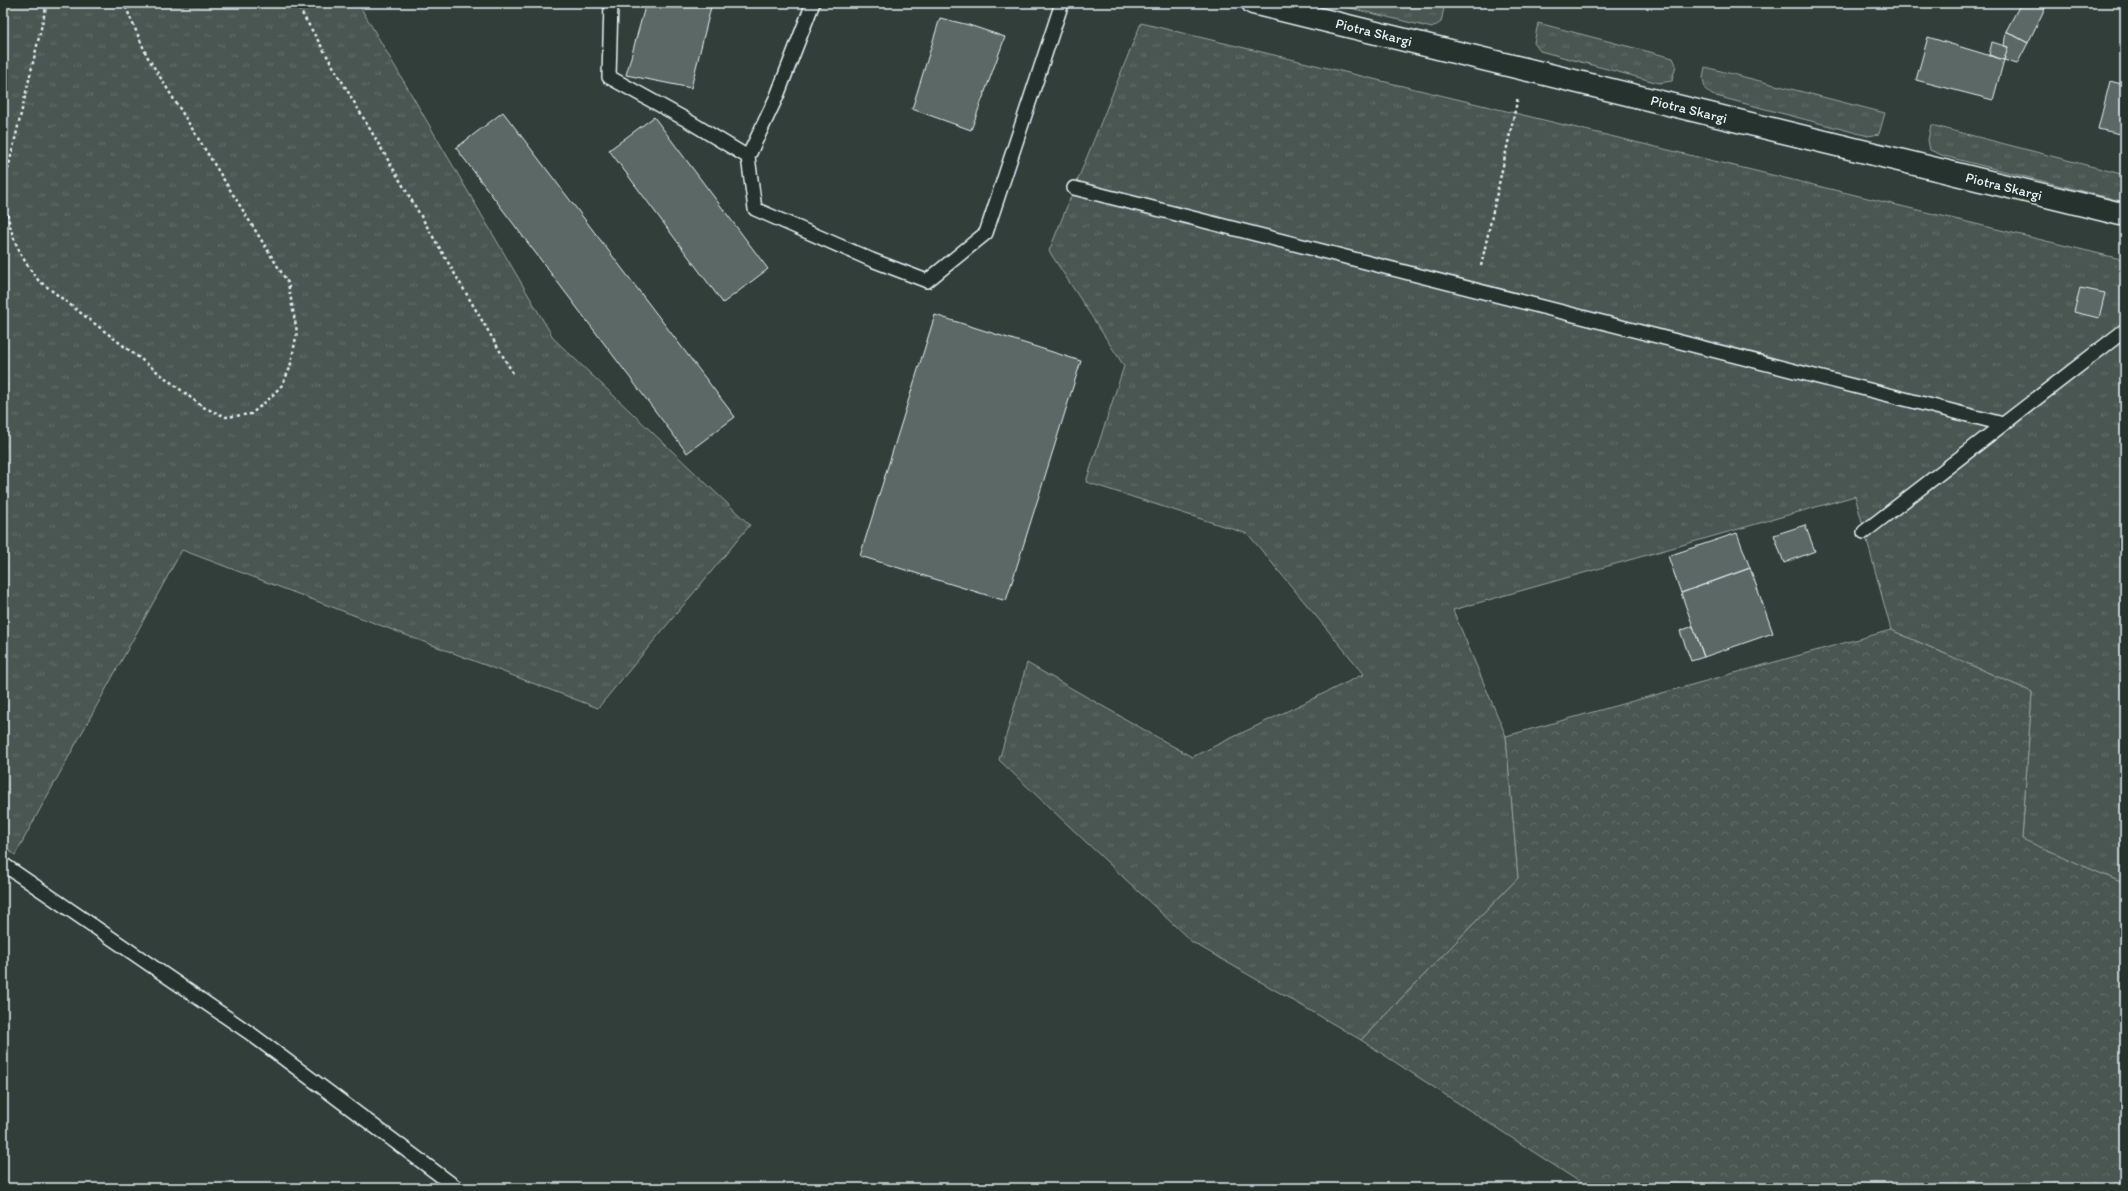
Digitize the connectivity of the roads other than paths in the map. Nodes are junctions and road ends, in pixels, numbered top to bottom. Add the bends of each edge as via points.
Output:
1 (611, 3) edge
2 (813, 3) edge
3 (1062, 3) edge
4 (1253, 3) edge
5 (748, 157) junction
6 (1074, 188) dead end
7 (2125, 215) edge
8 (2125, 330) edge
9 (2003, 424) junction
10 (1864, 532) dead end
11 (3, 864) edge
12 (457, 1188) edge

1 - 5 lane via 609,77 685,118
2 - 5 lane via 777,96
3 - 5 lane via 986,233 927,280 872,260 755,209
4 - 7 street, Piotra Skargi
6 - 9 lane
8 - 9 lane
9 - 10 lane
11 - 12 lane via 251,1034

